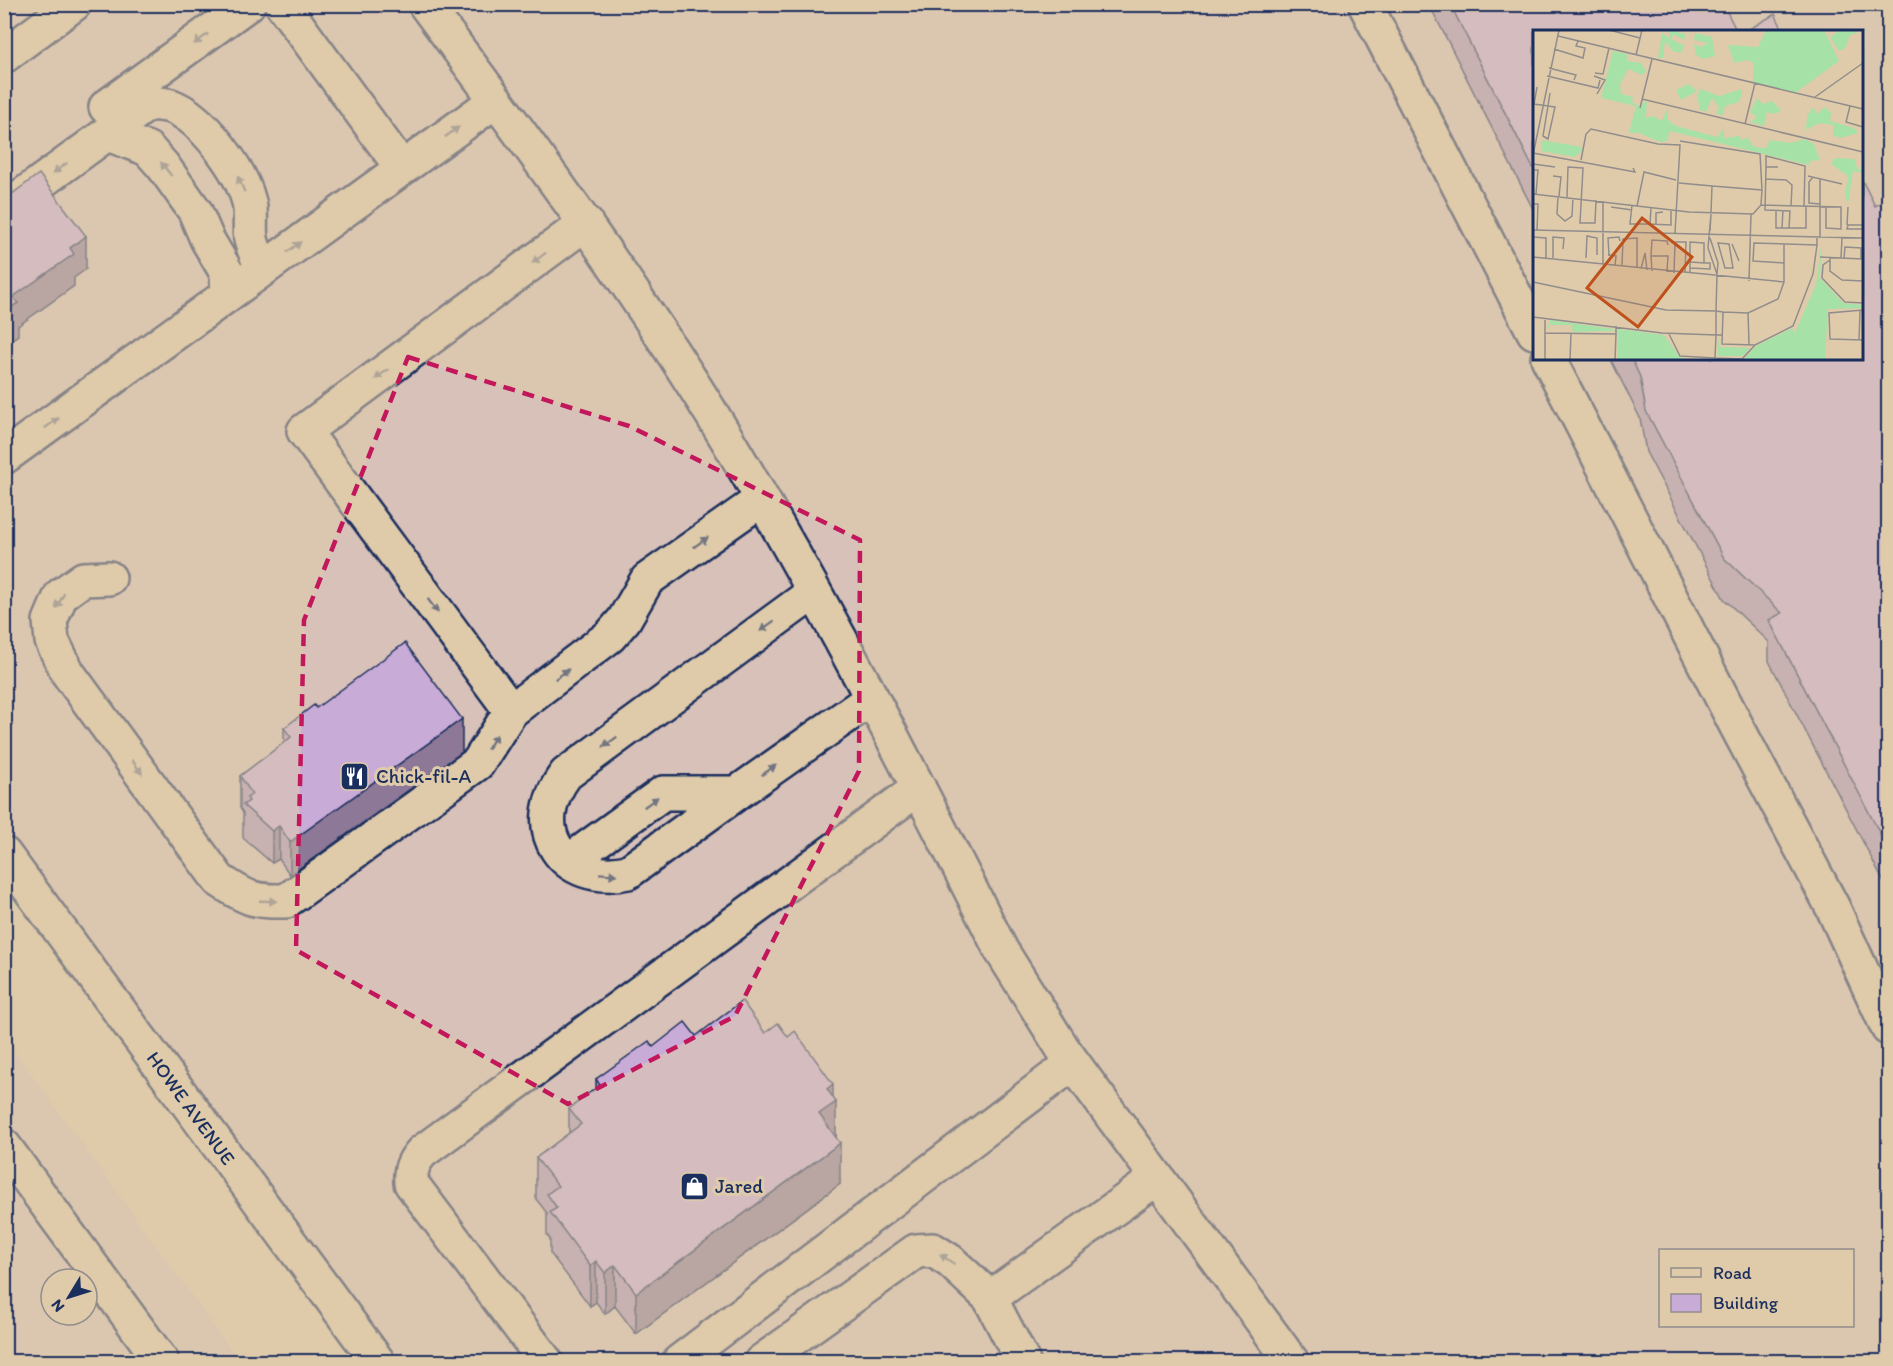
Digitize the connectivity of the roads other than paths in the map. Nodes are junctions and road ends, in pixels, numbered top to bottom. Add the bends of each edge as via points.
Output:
1 (74, 4) edge
2 (249, 4) edge
3 (282, 4) edge
4 (424, 4) edge
5 (1365, 4) edge
6 (4, 56) edge
7 (495, 101) junction
8 (108, 134) junction
9 (402, 168) junction
10 (4, 181) edge
11 (4, 209) edge
12 (586, 223) junction
13 (263, 269) junction
14 (228, 294) junction
15 (1533, 330) edge
16 (1549, 360) edge
17 (4, 457) edge
18 (762, 500) junction
19 (109, 578) dead end
20 (814, 592) junction
21 (872, 698) junction
22 (511, 711) junction
23 (919, 788) junction
24 (737, 793) junction
25 (4, 854) edge
26 (570, 861) junction
27 (1888, 1028) edge
28 (1073, 1063) junction
29 (4, 1146) edge
30 (1157, 1178) junction
31 (990, 1298) junction
32 (162, 1362) edge
33 (378, 1362) edge
34 (546, 1362) edge
35 (679, 1362) edge
36 (761, 1362) edge
37 (1023, 1362) edge
38 (1292, 1362) edge

1 - 6 street
2 -> 10 street
3 - 9 street
4 - 7 street
5 - 15 street
9 -> 7 street
7 - 12 street
8 -> 11 street
13 -> 8 street via 251,241 249,203 240,180 213,139 197,123 174,107 148,104
14 -> 8 street via 228,273 207,240 195,211 163,166 148,149
13 -> 9 street
12 - 18 street
12 -> 22 street via 304,431
13 - 14 street
17 -> 14 street
16 - 27 street via 1833,908
18 - 20 street
22 -> 18 street via 610,636 647,580
19 -> 22 street via 83,579 61,595 50,621 52,640 68,673 219,880 244,898 286,901 478,763
20 - 21 street
20 -> 26 street via 566,774 550,800 548,829 552,844
21 - 23 street
24 -> 21 street
23 - 28 street via 1001,950
23 - 34 street via 415,1160 411,1183
26 -> 24 street via 663,793
26 -> 24 street via 596,873 628,872
25 - 33 street, HOWE AVENUE
28 - 30 street
28 - 35 street
29 - 32 street
30 - 31 street
30 - 38 street
31 -> 36 street via 933,1250 916,1251
31 - 37 street

